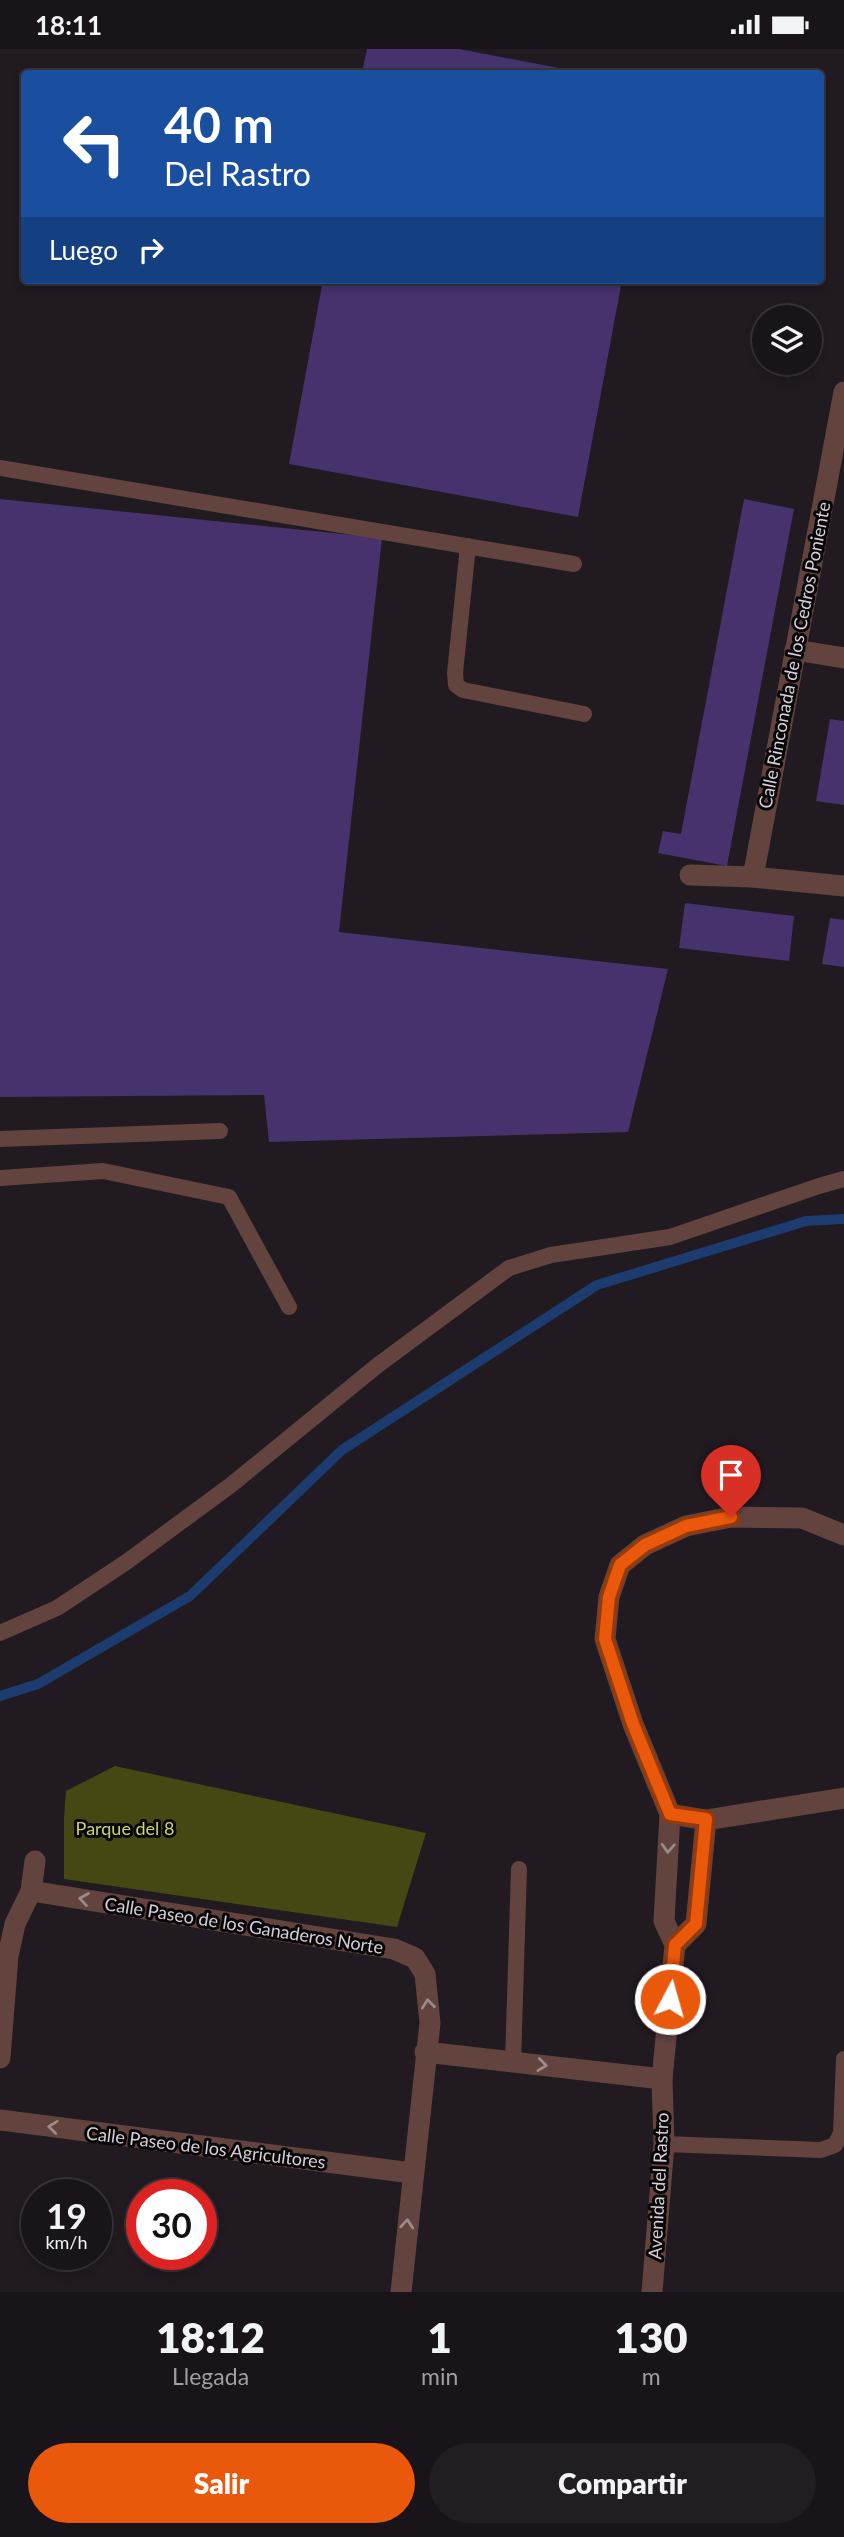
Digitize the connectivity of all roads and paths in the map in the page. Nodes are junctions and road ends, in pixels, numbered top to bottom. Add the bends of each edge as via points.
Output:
1 (844, 392) edge
2 (838, 452) edge
3 (0, 468) edge
4 (468, 546) junction
5 (575, 564) dead end
6 (795, 650) junction
7 (844, 659) edge
8 (584, 714) dead end
9 (690, 875) dead end
10 (752, 877) junction
11 (844, 886) edge
12 (220, 1131) dead end
13 (0, 1139) edge
14 (0, 1178) edge
15 (844, 1179) edge
16 (289, 1307) dead end
17 (844, 1535) edge
18 (0, 1633) edge
19 (844, 1798) edge
20 (670, 1814) junction
21 (699, 1819) junction
22 (35, 1861) dead end
23 (519, 1869) dead end
24 (32, 1891) junction
25 (675, 1945) junction
26 (425, 2052) junction
27 (0, 2058) edge
28 (844, 2059) edge
29 (513, 2062) junction
30 (662, 2079) junction
31 (0, 2120) edge
32 (664, 2144) junction
33 (412, 2173) junction
34 (401, 2292) edge
35 (652, 2292) edge

1 - 2 street, Calle Rinconada de los Cedros Poniente
2 - 6 street, Calle Rinconada de los Cedros Poniente
3 - 4 lane
4 - 5 lane
4 - 8 lane via 456,685
6 - 7 street
6 - 10 street, Calle Rinconada de los Cedros Poniente
9 - 10 street
10 - 11 street
12 - 13 lane
14 - 16 lane via 103,1171 229,1196
15 - 18 lane via 670,1237 551,1255 509,1268 125,1563 57,1608
17 - 20 street via 803,1518 731,1517 686,1526 645,1545 620,1565 609,1597 605,1639
19 - 21 street
20 - 21 street
20 -> 25 street via 664,1921
21 - 25 street via 696,1924
22 - 24 street
23 - 29 lane
26 -> 24 street, Calle Paseo de los Ganaderos Norte via 430,2023 425,1974 415,1958 394,1949
24 - 27 street via 15,1923 8,1956
25 - 30 street, Avenida del Rastro
26 - 29 street
26 - 33 street, Calle Paseo de los Ganaderos Norte
28 - 32 lane via 841,2133 835,2145 821,2150
29 -> 30 street
30 - 32 street, Avenida del Rastro
33 -> 31 street, Calle Paseo de los Agricultores
32 - 35 street, Avenida del Rastro
34 -> 33 street, Calle Paseo de los Ganaderos Norte

